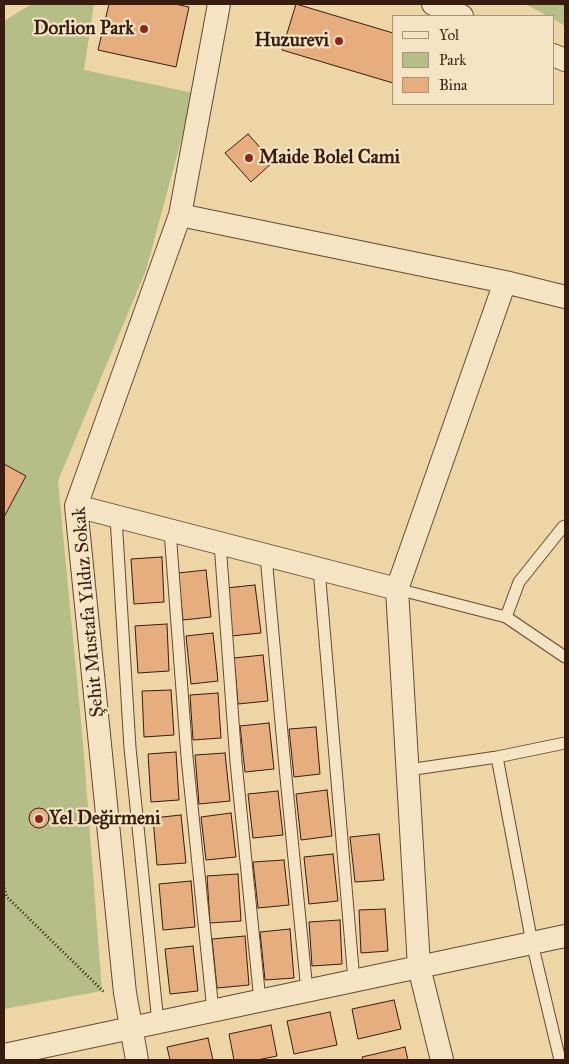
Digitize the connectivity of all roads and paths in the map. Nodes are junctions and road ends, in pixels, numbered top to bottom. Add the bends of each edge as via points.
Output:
1 (219, 4) edge
2 (433, 4) edge
3 (460, 15) edge
4 (180, 216) junction
5 (505, 282) junction
6 (565, 297) edge
7 (76, 506) junction
8 (116, 517) junction
9 (565, 526) edge
10 (170, 531) junction
11 (220, 543) junction
12 (266, 556) junction
13 (319, 569) junction
14 (397, 589) junction
15 (506, 617) junction
16 (565, 657) edge
17 (565, 743) edge
18 (497, 757) junction
19 (408, 770) junction
20 (4, 888) edge
21 (565, 936) edge
22 (532, 943) junction
23 (419, 967) junction
24 (354, 981) junction
25 (307, 991) junction
26 (125, 993) junction
27 (260, 1001) junction
28 (213, 1012) junction
29 (158, 1024) junction
30 (130, 1030) junction
31 (4, 1055) edge
32 (137, 1060) edge
33 (442, 1060) edge
34 (560, 1060) edge

1 - 4 street, Şehit Mustafa Yıldız Sokak
2 - 3 street
4 - 5 street
4 - 7 street, Şehit Mustafa Yıldız Sokak
5 - 6 street
5 - 14 street
7 - 8 street
7 - 26 street, Şehit Mustafa Yıldız Sokak
8 - 10 street
8 - 29 lane via 130,748
9 - 15 lane via 519,582
10 - 11 street
10 - 28 lane via 187,757
11 - 12 street
11 - 27 lane via 236,762
12 - 13 street
12 - 25 lane
13 - 14 street
13 - 24 lane
14 - 15 lane
14 - 19 street
15 - 16 lane
17 - 18 lane
18 - 19 lane
18 - 22 lane
19 - 23 street
20 - 26 path via 7,897 105,994
21 - 22 street
22 - 23 street
22 - 34 lane
23 - 24 street
23 - 33 street
24 - 25 street
25 - 27 street
26 - 30 street, Şehit Mustafa Yıldız Sokak
27 - 28 street
28 - 29 street
29 - 30 street
30 - 31 street
30 - 32 street, Şehit Mustafa Yıldız Sokak

